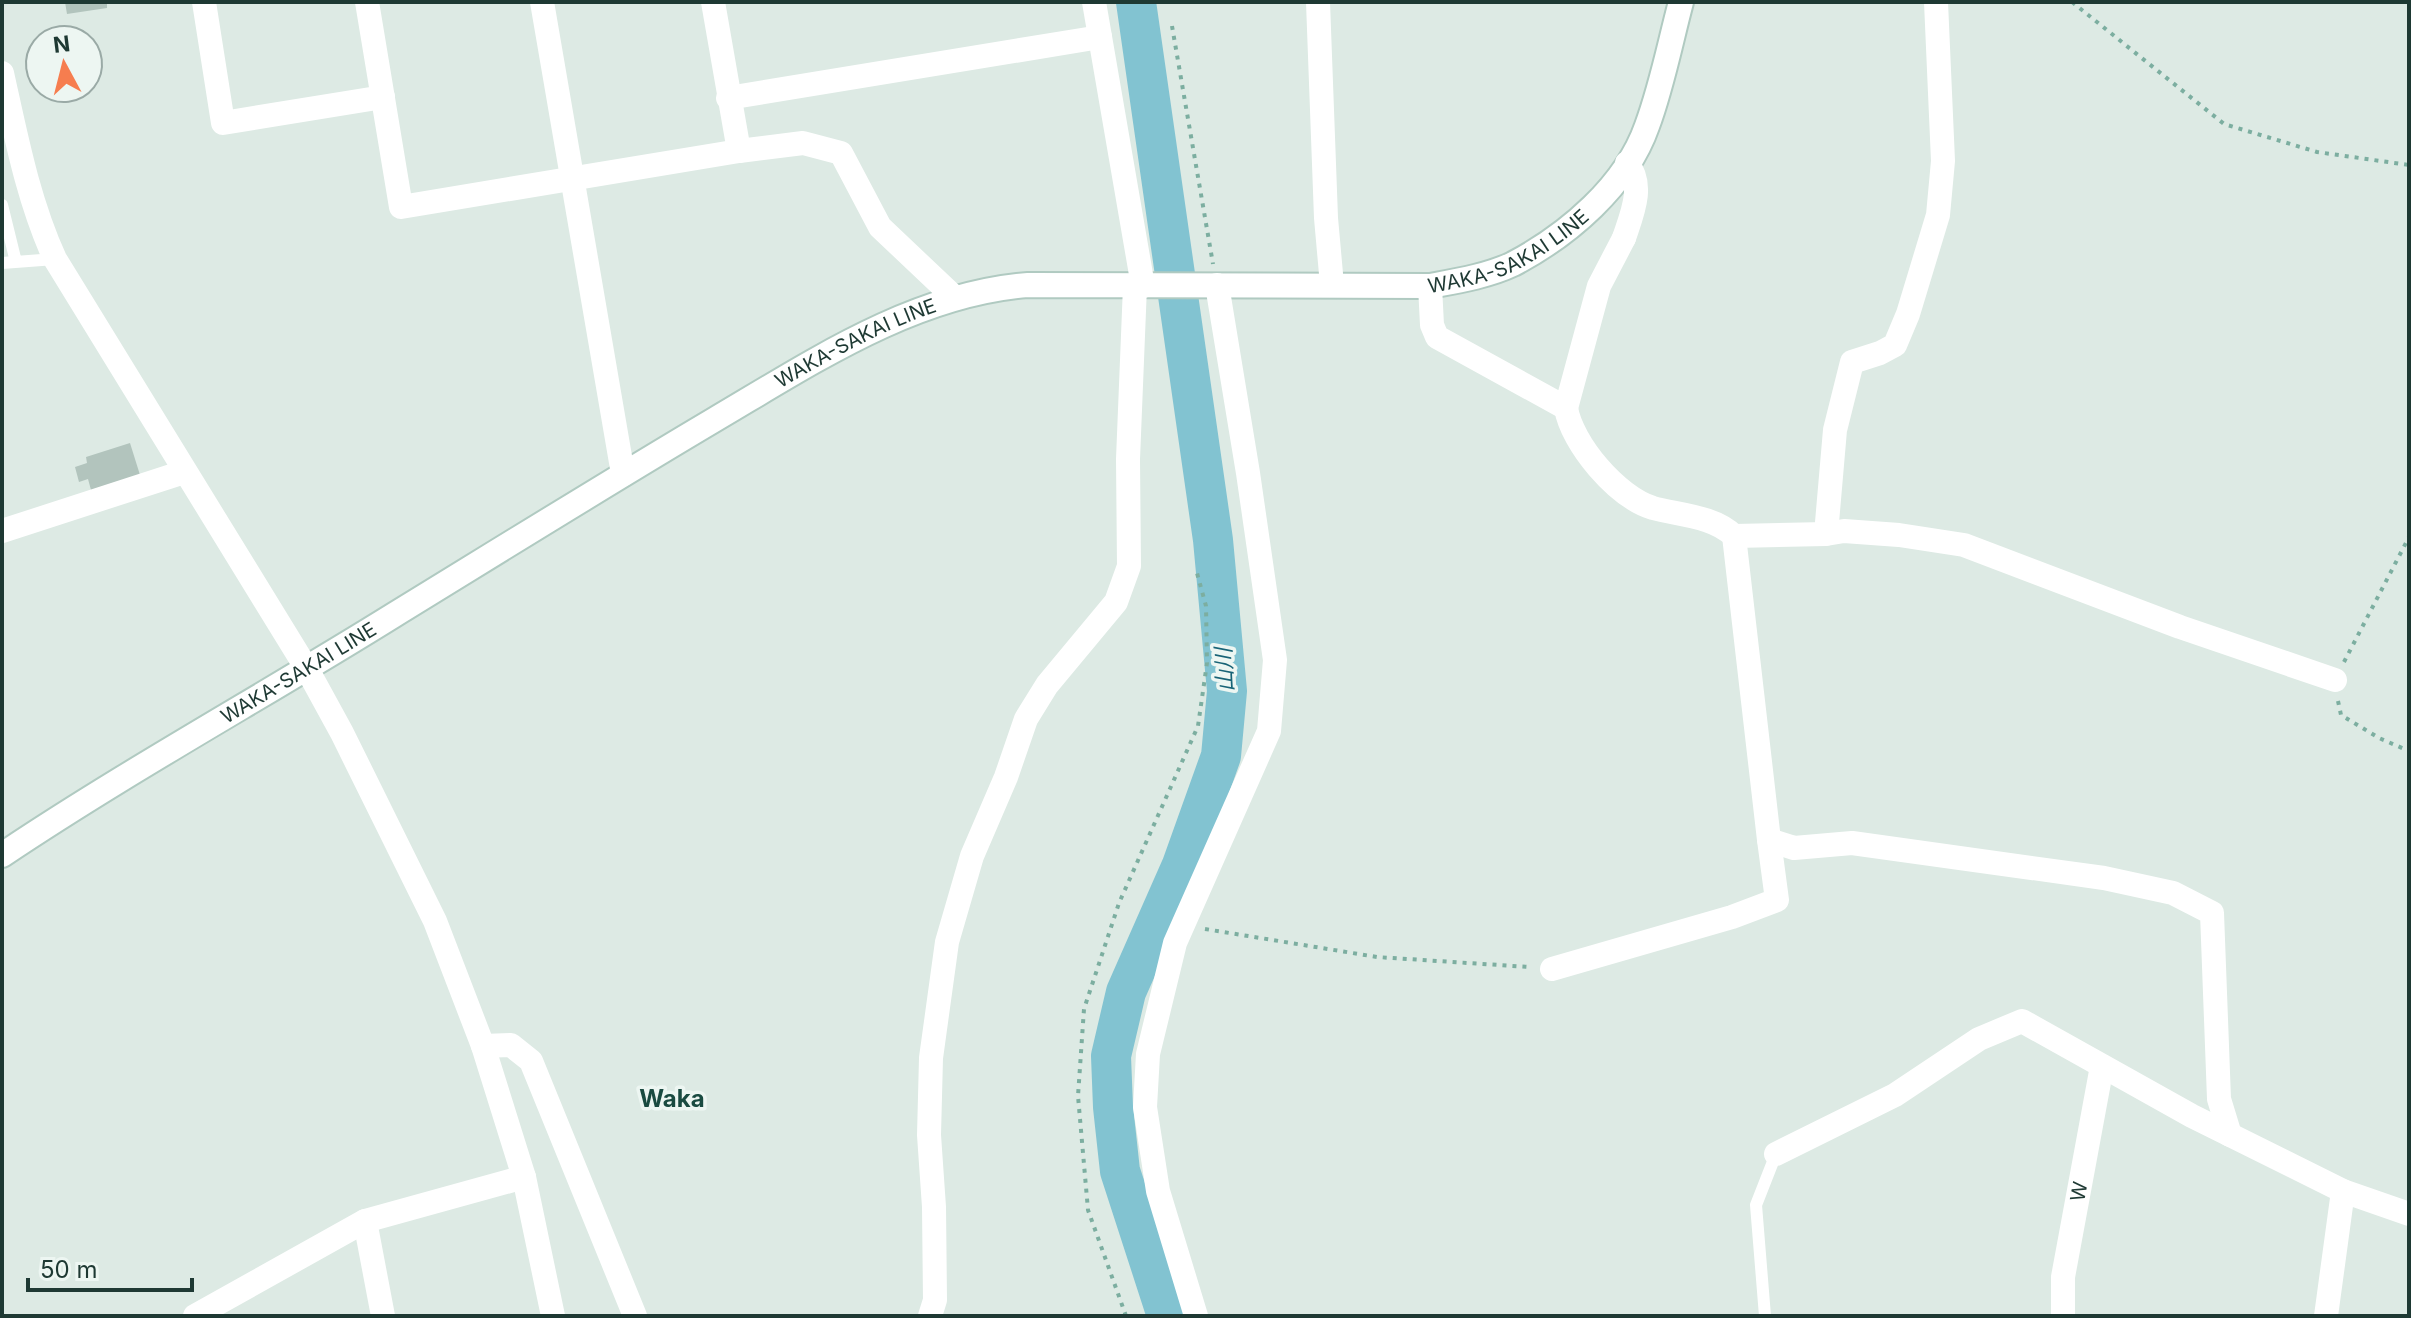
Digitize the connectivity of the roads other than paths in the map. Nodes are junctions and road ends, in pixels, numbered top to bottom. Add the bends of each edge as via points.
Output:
1 (204, 2) edge
2 (367, 2) edge
3 (542, 2) edge
4 (713, 2) edge
5 (1094, 2) edge
6 (1318, 2) edge
7 (1681, 2) edge
8 (1936, 2) edge
9 (1100, 37) junction
10 (2, 73) edge
11 (383, 97) junction
12 (728, 98) junction
13 (9, 138) edge
14 (739, 151) junction
15 (1627, 163) junction
16 (572, 179) junction
17 (2, 205) edge
18 (55, 259) junction
19 (16, 262) junction
20 (2, 263) edge
21 (1332, 285) junction
22 (1146, 286) junction
23 (1210, 286) junction
24 (1430, 286) junction
25 (955, 298) junction
26 (1566, 408) junction
27 (184, 472) junction
28 (623, 474) junction
29 (2, 531) edge
30 (1826, 534) junction
31 (1734, 536) junction
32 (307, 669) junction
33 (2335, 680) road end
34 (1769, 840) junction
35 (2, 855) edge
36 (1552, 969) road end
37 (483, 1046) junction
38 (2102, 1066) junction
39 (2230, 1135) junction
40 (1776, 1154) joint
41 (524, 1177) junction
42 (2343, 1191) junction
43 (2409, 1214) edge
44 (365, 1221) junction
45 (202, 1314) edge
46 (383, 1316) edge
47 (553, 1316) edge
48 (635, 1316) edge
49 (930, 1316) edge
50 (1196, 1316) edge
51 (1765, 1316) edge
52 (2063, 1316) edge
53 (2326, 1316) edge

1 - 11 street via 223,123
2 - 11 street
3 - 16 street
4 - 12 street
5 - 9 street
6 - 21 street
7 - 15 street, WAKA-SAKAI LINE via 1646,129
8 - 30 street via 1943,161 1938,215 1895,345 1852,362 1835,430
9 - 12 street
9 - 22 street
10 - 13 street
11 - 16 street via 401,207
12 - 14 street
13 - 18 street
14 - 16 street
14 - 25 street via 803,143 841,153 880,227
15 - 24 street, WAKA-SAKAI LINE via 1585,214 1529,254 1511,265
15 - 26 street via 1637,186 1632,213 1599,286
16 - 28 street
17 - 19 lane
18 - 19 lane
18 - 27 street
19 - 20 lane
21 - 23 street, WAKA-SAKAI LINE
21 - 24 street, WAKA-SAKAI LINE
22 - 23 street, WAKA-SAKAI LINE
22 - 25 street, WAKA-SAKAI LINE via 1028,285
22 - 49 street via 1128,459 1129,566 1116,602 1047,685 1026,719 972,856 947,942 931,1058 935,1300
23 - 50 street via 1275,660 1269,731 1175,943 1148,1054 1145,1107 1158,1191
24 - 26 street via 1437,337
25 - 28 street, WAKA-SAKAI LINE via 834,350
26 - 31 street via 1580,443 1625,495 1649,507 1709,521
27 - 29 street
27 - 32 street
28 - 32 street, WAKA-SAKAI LINE
30 - 31 street
30 - 33 street via 1899,535 1964,545
31 - 34 street
32 - 35 street, WAKA-SAKAI LINE
32 - 37 street via 435,921
34 - 36 street via 1777,900
34 - 39 street via 1794,848 1852,843 2104,878 2173,893 2212,913 2219,1099
37 - 41 street
37 - 48 street via 511,1045 531,1061
38 - 39 street
38 - 40 street via 2022,1021 1979,1039 1895,1095
38 - 52 street, W via 2063,1277
39 - 42 street
40 - 51 lane via 1756,1205
41 - 44 street
41 - 47 street
42 - 43 street
42 - 53 street
44 - 45 street
44 - 46 street

